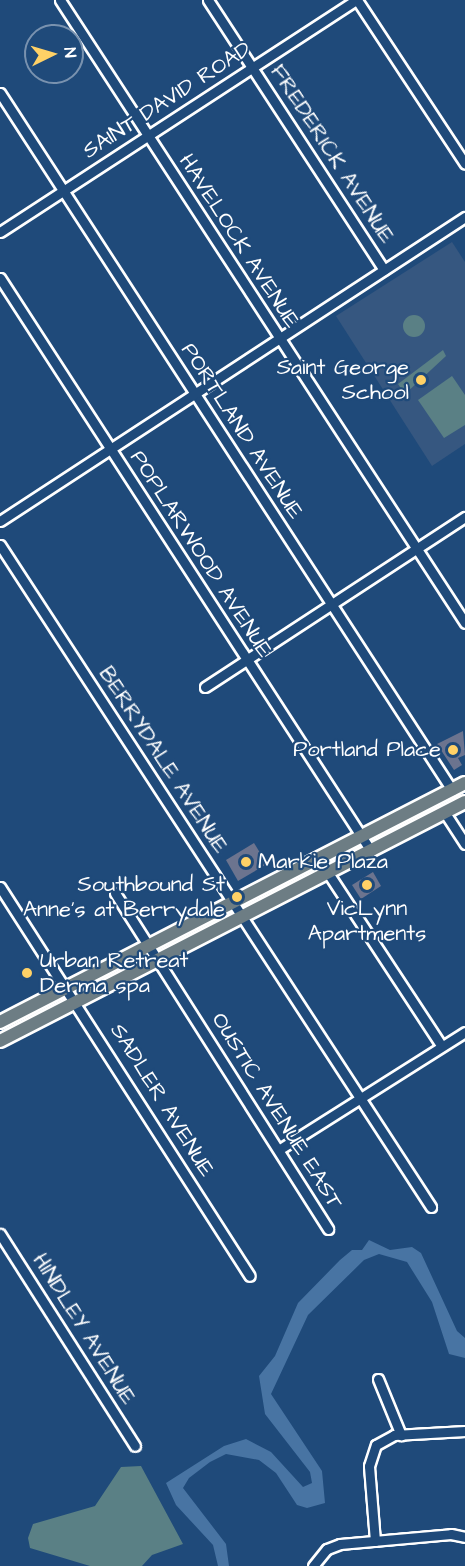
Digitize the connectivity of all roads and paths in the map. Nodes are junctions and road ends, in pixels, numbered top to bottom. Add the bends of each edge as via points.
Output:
1 (60, 0) edge
2 (208, 0) edge
3 (356, 0) edge
4 (252, 68) junction
5 (0, 93) edge
6 (148, 136) junction
7 (465, 164) edge
8 (63, 191) junction
9 (465, 217) edge
10 (0, 232) edge
11 (384, 270) junction
12 (0, 279) edge
13 (279, 338) junction
14 (195, 394) junction
15 (110, 449) junction
16 (465, 517) edge
17 (0, 521) edge
18 (0, 545) edge
19 (416, 548) junction
20 (332, 603) junction
21 (465, 623) edge
22 (246, 660) junction
23 (205, 687) dead end
24 (465, 783) edge
25 (452, 790) junction
26 (465, 802) edge
27 (445, 813) junction
28 (363, 837) junction
29 (465, 844) edge
30 (371, 851) junction
31 (328, 873) junction
32 (0, 887) edge
33 (115, 893) dead end
34 (232, 903) junction
35 (243, 917) junction
36 (150, 945) junction
37 (160, 959) junction
38 (66, 988) junction
39 (77, 1002) junction
40 (0, 1022) edge
41 (465, 1032) edge
42 (0, 1041) edge
43 (441, 1045) junction
44 (362, 1098) junction
45 (279, 1149) junction
46 (431, 1207) dead end
47 (328, 1229) dead end
48 (0, 1234) edge
49 (250, 1275) dead end
50 (378, 1379) dead end
51 (465, 1431) edge
52 (401, 1435) junction
53 (135, 1446) dead end
54 (465, 1537) edge
55 (375, 1541) junction
56 (313, 1566) edge

1 - 6 street, HAVELOCK AVENUE
2 - 4 street, FREDERICK AVENUE
3 - 4 street, SAINT DAVID ROAD
3 - 7 street
4 - 6 street, SAINT DAVID ROAD
4 - 11 street, FREDERICK AVENUE
5 - 8 street, PORTLAND AVENUE
6 - 8 street, SAINT DAVID ROAD
6 - 13 street, HAVELOCK AVENUE
8 - 10 street, SAINT DAVID ROAD
8 - 14 street, PORTLAND AVENUE
9 - 11 street
11 - 13 street
12 - 15 street, POPLARWOOD AVENUE
13 - 14 street
13 - 19 street, HAVELOCK AVENUE
14 - 15 street
14 - 20 street, PORTLAND AVENUE
15 - 17 street
15 - 22 street, POPLARWOOD AVENUE
16 - 19 street
18 - 34 street, BERRYDALE AVENUE
19 - 20 street
19 - 21 street, HAVELOCK AVENUE
20 - 22 street
20 - 25 street, PORTLAND AVENUE
22 - 23 street
22 - 28 street, POPLARWOOD AVENUE
24 - 25 main road
25 - 28 main road
26 - 27 main road
27 - 29 street
27 - 30 main road
28 - 30 street, POPLARWOOD AVENUE
28 - 34 main road
30 - 31 main road
31 - 35 main road
31 - 43 street
32 - 38 street, SADLER AVENUE
33 - 36 street, OUSTIC AVENUE EAST
34 - 35 street, BERRYDALE AVENUE
34 - 36 main road
35 - 37 main road
35 - 44 street, BERRYDALE AVENUE
36 - 37 street, OUSTIC AVENUE EAST
36 - 38 main road
37 - 39 main road
37 - 45 street, OUSTIC AVENUE EAST
38 - 39 street, SADLER AVENUE
38 - 40 main road
39 - 42 main road
39 - 49 street, SADLER AVENUE
41 - 43 street
43 - 44 street
44 - 45 street
44 - 46 street, BERRYDALE AVENUE
45 - 47 street, OUSTIC AVENUE EAST
48 - 53 street, HINDLEY AVENUE
50 - 52 street
51 - 52 street
52 - 55 street via 383,1440 370,1455
54 - 55 street via 451,1534
55 - 56 street via 327,1549

